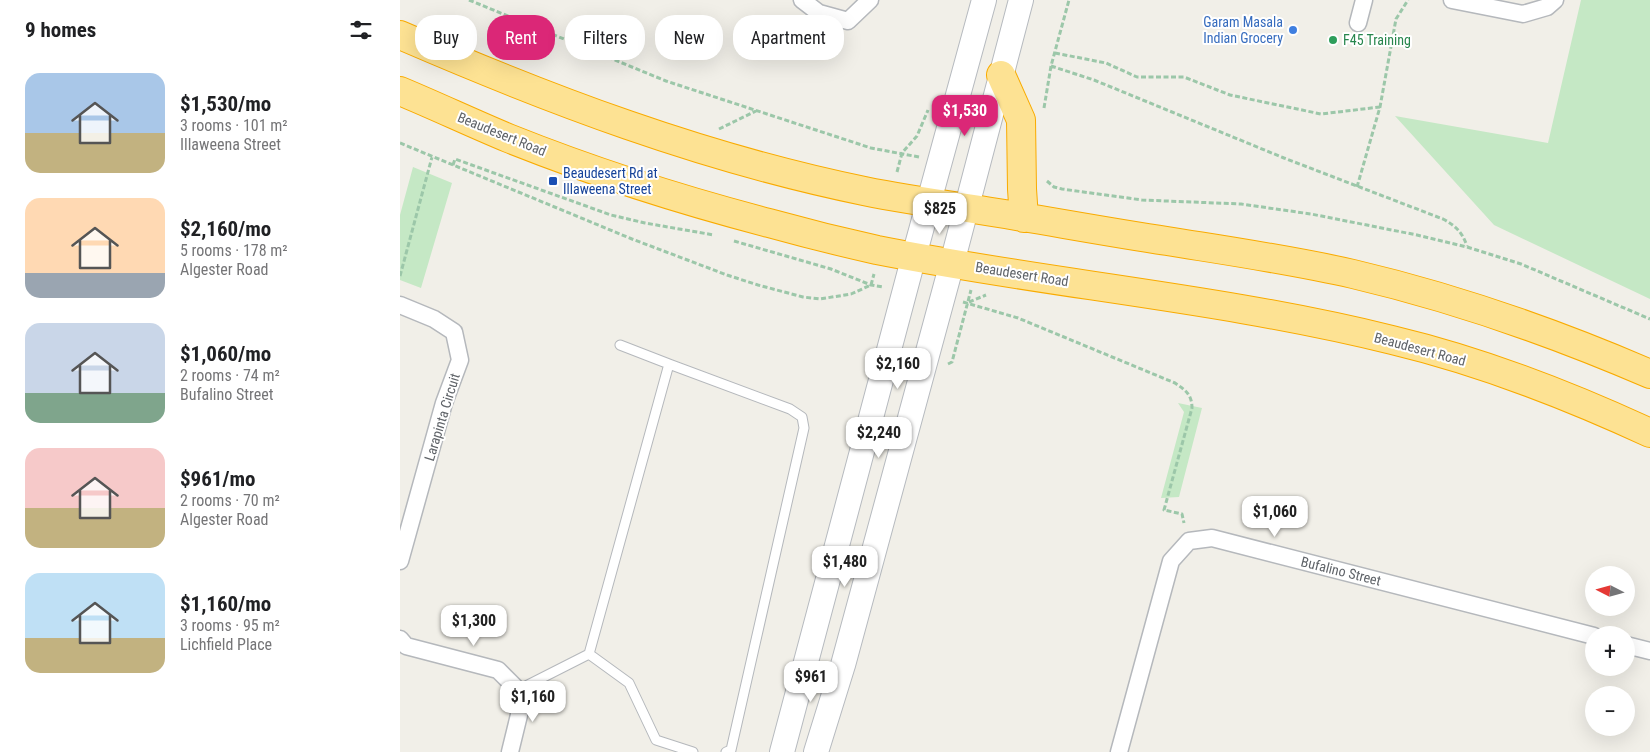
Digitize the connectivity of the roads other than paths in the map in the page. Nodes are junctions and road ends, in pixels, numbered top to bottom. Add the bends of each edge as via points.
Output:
1 (802, 0) edge
2 (870, 0) edge
3 (984, 0) edge
4 (1021, 0) edge
5 (1364, 0) edge
6 (1452, 0) edge
7 (1556, 0) edge
8 (1358, 23) dead end
9 (400, 35) edge
10 (1001, 75) junction
11 (400, 91) edge
12 (929, 203) junction
13 (966, 208) junction
14 (1024, 218) junction
15 (914, 256) junction
16 (952, 263) junction
17 (400, 305) edge
18 (620, 345) dead end
19 (669, 364) junction
20 (1650, 374) edge
21 (1650, 433) edge
22 (400, 561) edge
23 (1585, 634) edge
24 (400, 639) edge
25 (1635, 647) edge
26 (1650, 651) edge
27 (589, 654) junction
28 (518, 690) junction
29 (510, 752) edge
30 (693, 752) edge
31 (726, 752) edge
32 (782, 752) edge
33 (816, 752) edge
34 (1119, 752) edge

1 - 2 street via 819,13 848,21
3 - 12 main road
4 - 10 main road
5 - 8 street
6 - 7 street via 1523,14 1547,7
9 - 12 highway via 609,119 694,147 826,182
10 - 13 main road
10 - 14 highway via 1021,120
11 - 15 highway, Beaudesert Road via 508,138 655,190 804,233
12 - 13 highway
12 - 15 main road
13 - 14 highway
13 - 16 main road
14 - 20 highway via 1274,258 1353,274 1547,333
15 - 16 highway, Beaudesert Road
15 - 32 main road
16 - 21 highway, Beaudesert Road via 1304,320 1394,340 1494,370
16 - 33 main road via 843,665
17 - 22 street, Larapinta Circuit via 434,319 454,332 460,360 444,403
18 - 19 lane
19 - 27 lane
19 - 31 lane via 790,409 802,417 804,428 731,750
23 - 34 street, Bufalino Street via 1212,538 1188,541 1171,561
24 - 28 street via 406,646 498,670
25 - 26 street
27 - 28 lane
27 - 30 lane via 629,683 656,740
28 - 29 street via 519,715

